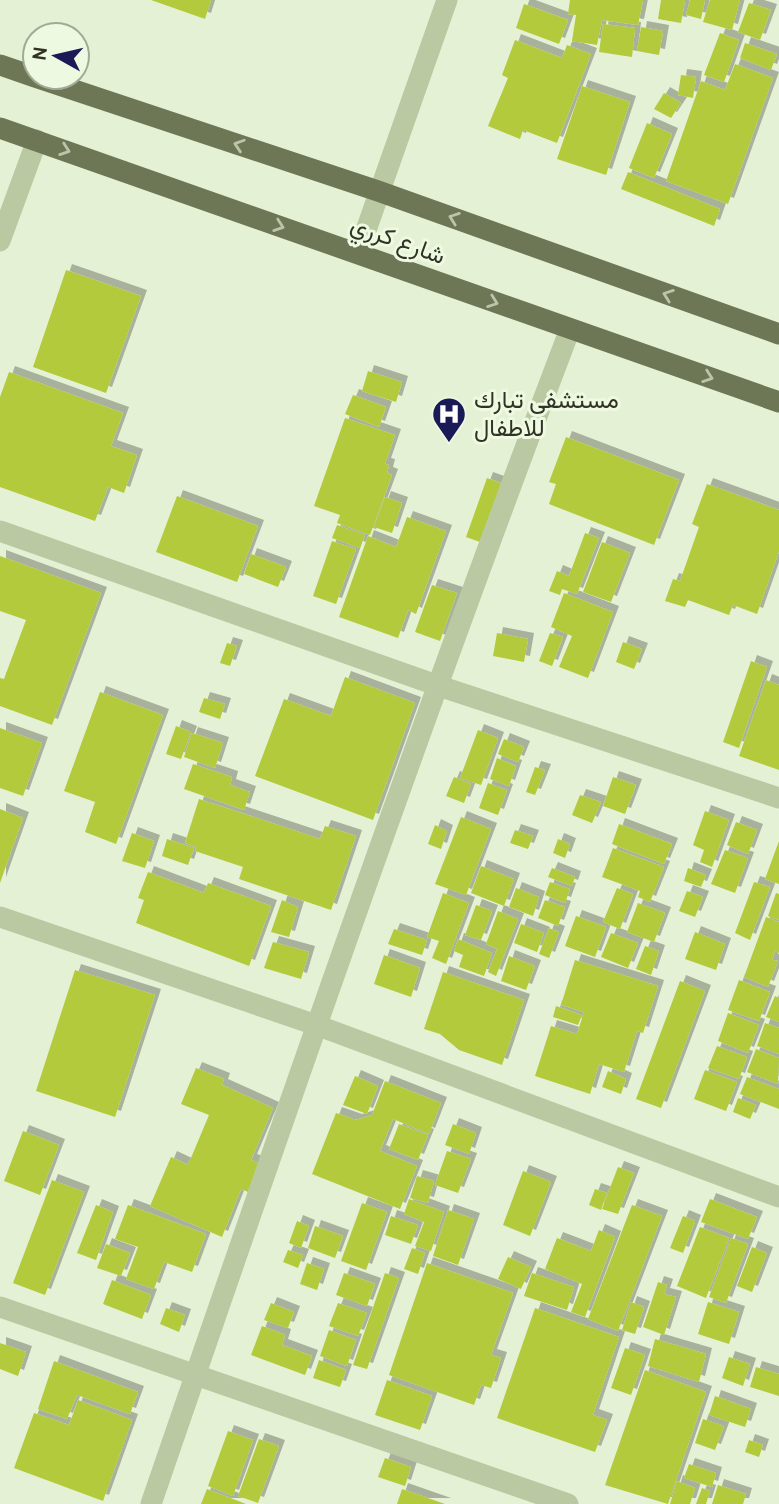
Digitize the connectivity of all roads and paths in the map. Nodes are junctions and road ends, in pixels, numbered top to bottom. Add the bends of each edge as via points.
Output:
1 (447, 0) edge
2 (0, 65) edge
3 (21, 72) edge
4 (77, 91) edge
5 (0, 128) edge
6 (37, 140) junction
7 (378, 191) junction
8 (0, 241) edge
9 (358, 253) junction
10 (570, 329) junction
11 (779, 334) edge
12 (779, 402) edge
13 (0, 531) edge
14 (439, 686) junction
15 (779, 798) edge
16 (0, 917) edge
17 (316, 1025) junction
18 (779, 1196) edge
19 (0, 1307) edge
20 (196, 1373) junction
21 (151, 1504) edge
22 (568, 1504) edge

1 - 7 street
2 - 3 main road, شارع كرري
7 -> 4 main road, شارع كرري
5 - 6 main road, شارع كرري
6 - 8 street
6 -> 9 main road, شارع كرري
7 - 9 street
11 -> 7 main road, شارع كرري
9 -> 10 main road, شارع كرري
10 -> 12 main road, شارع كرري
10 - 14 street
13 - 14 street
14 - 15 street
14 - 17 street
16 - 17 street
17 - 18 street
17 - 20 street
19 - 20 street
20 - 21 street
20 - 22 street

